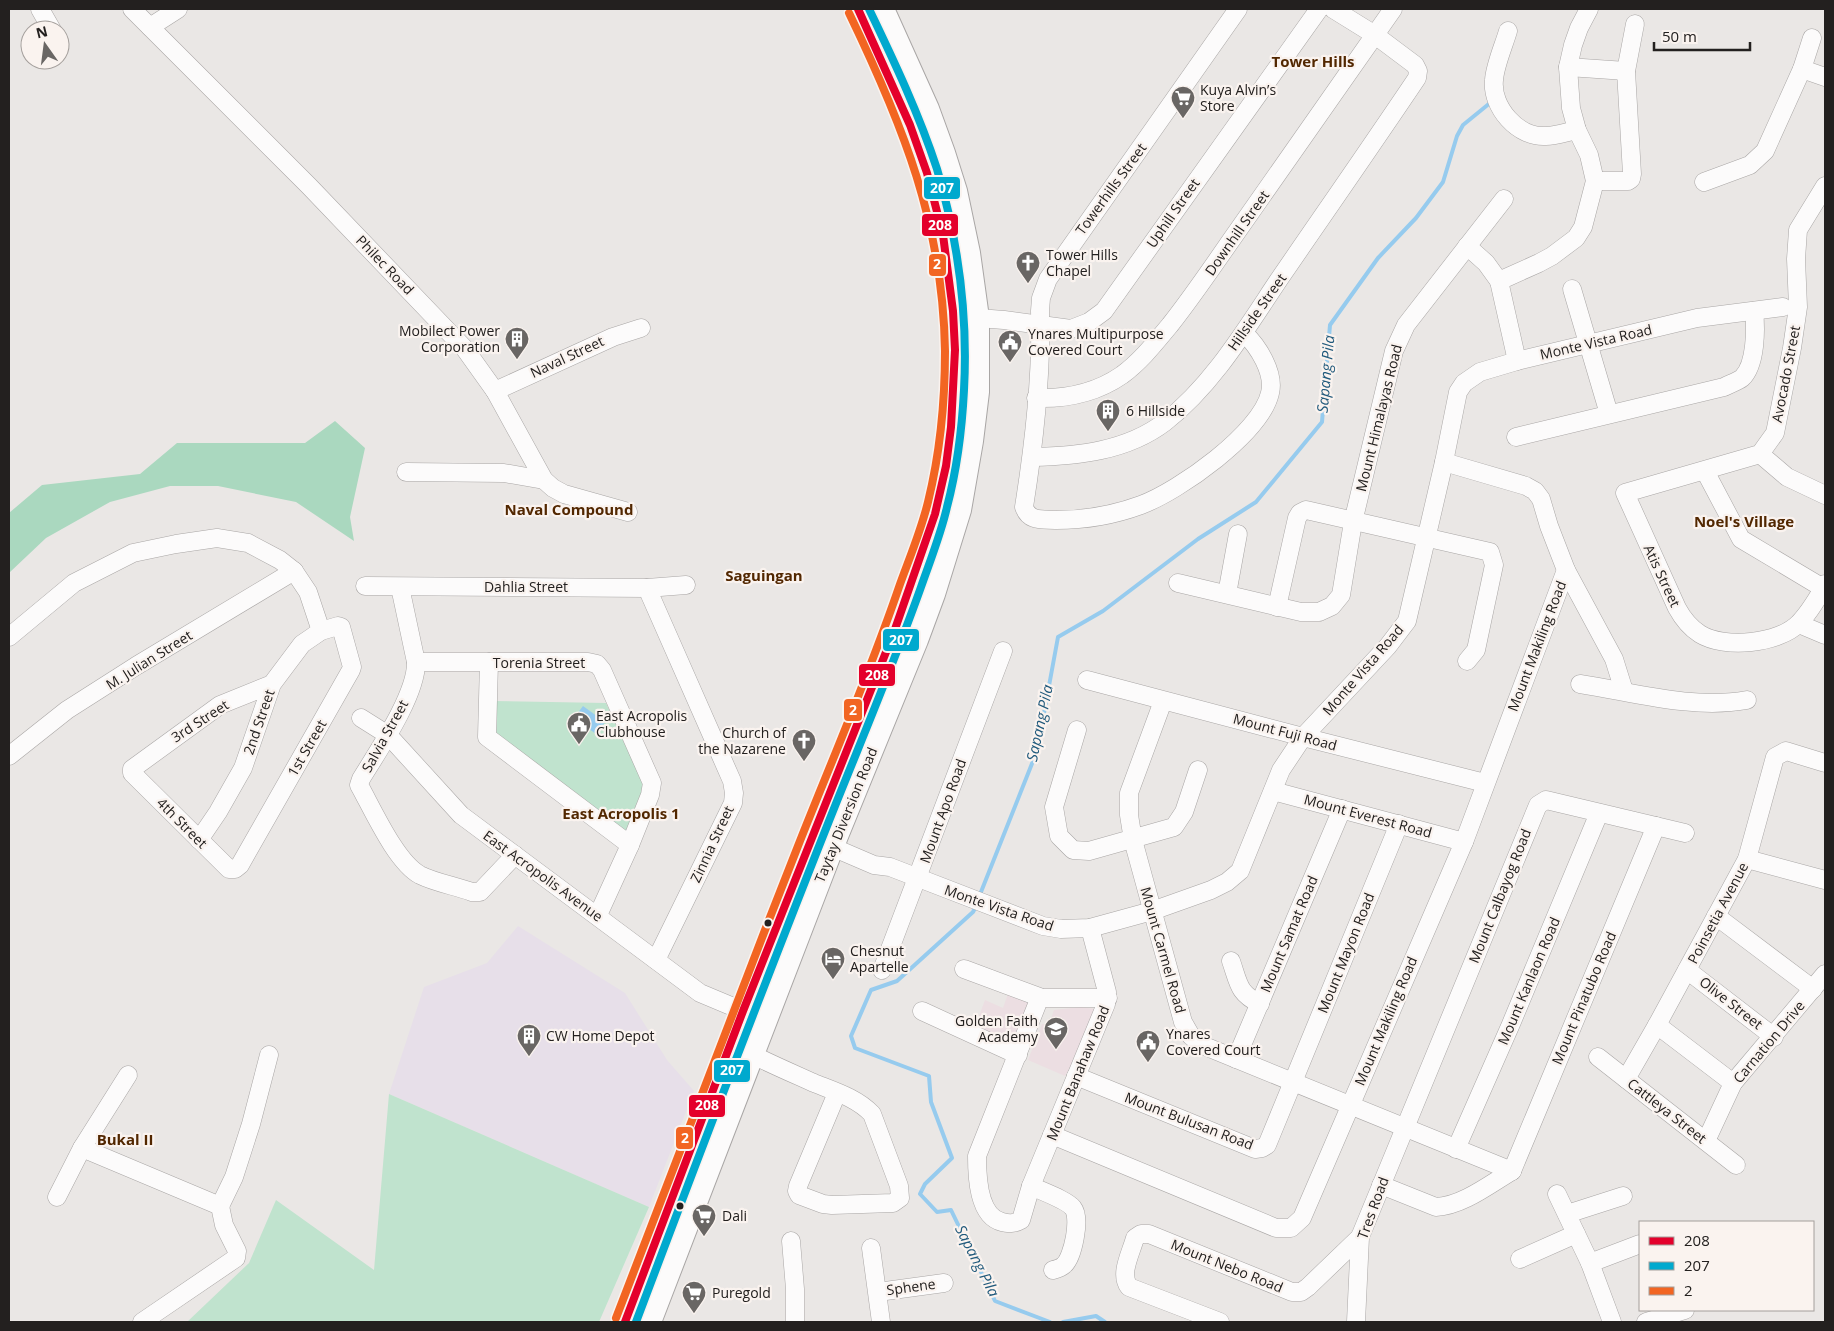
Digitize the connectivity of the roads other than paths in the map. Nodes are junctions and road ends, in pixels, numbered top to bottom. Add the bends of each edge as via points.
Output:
1 (40, 9) edge
2 (132, 9) edge
3 (178, 9) edge
4 (858, 9) edge
5 (883, 9) edge
6 (1238, 9) edge
7 (1319, 9) edge
8 (1333, 9) edge
9 (1394, 9) edge
10 (1589, 9) edge
11 (46, 20) edge
12 (1635, 24) dead end
13 (150, 27) junction
14 (1508, 31) dead end
15 (1375, 35) junction
16 (1812, 38) dead end
17 (1568, 67) junction
18 (1802, 69) junction
19 (1626, 71) junction
20 (1825, 77) edge
21 (1577, 130) junction
22 (1595, 181) junction
23 (1704, 182) dead end
24 (1825, 186) edge
25 (1504, 199) dead end
26 (1467, 246) junction
27 (1499, 281) junction
28 (1572, 289) dead end
29 (1783, 307) dead end
30 (1754, 311) junction
31 (954, 318) junction
32 (978, 318) junction
33 (1040, 325) junction
34 (642, 328) dead end
35 (1244, 332) junction
36 (1589, 344) junction
37 (1518, 361) junction
38 (495, 391) junction
39 (1036, 398) junction
40 (1609, 414) junction
41 (1516, 437) dead end
42 (1760, 454) junction
43 (1032, 457) junction
44 (1444, 462) junction
45 (1705, 471) junction
46 (406, 472) dead end
47 (544, 480) junction
48 (1825, 495) edge
49 (628, 512) dead end
50 (1353, 522) junction
51 (1238, 534) dead end
52 (1426, 538) junction
53 (1566, 570) junction
54 (294, 572) junction
55 (1178, 583) dead end
56 (686, 585) dead end
57 (365, 586) dead end
58 (1824, 586) edge
59 (400, 587) junction
60 (647, 588) junction
61 (1227, 594) junction
62 (1278, 607) junction
63 (1799, 624) junction
64 (341, 627) joint
65 (321, 631) junction
66 (1825, 635) edge
67 (9, 637) edge
68 (1003, 651) dead end
69 (1467, 661) dead end
70 (416, 662) junction
71 (489, 662) junction
72 (1086, 680) dead end
73 (272, 684) junction
74 (1580, 684) dead end
75 (1624, 690) junction
76 (1747, 700) dead end
77 (1164, 701) junction
78 (361, 718) dead end
79 (1077, 730) dead end
80 (388, 735) junction
81 (1303, 738) junction
82 (9, 756) edge
83 (1825, 763) edge
84 (134, 766) joint
85 (1198, 770) dead end
86 (1485, 783) junction
87 (1272, 791) junction
88 (1342, 809) junction
89 (1599, 813) junction
90 (1398, 824) junction
91 (1656, 826) junction
92 (1685, 833) dead end
93 (199, 840) junction
94 (1133, 840) junction
95 (834, 841) junction
96 (1464, 842) junction
97 (630, 845) junction
98 (515, 855) junction
99 (1747, 859) junction
100 (240, 865) joint
101 (918, 879) junction
102 (1825, 880) edge
103 (1152, 911) junction
104 (598, 916) junction
105 (1716, 916) junction
106 (1090, 928) junction
107 (656, 960) junction
108 (1231, 961) dead end
109 (964, 969) dead end
110 (882, 970) dead end
111 (1688, 970) junction
112 (1825, 974) edge
113 (1813, 989) junction
114 (1042, 998) junction
115 (1108, 998) junction
116 (1260, 1004) junction
117 (922, 1011) dead end
118 (743, 1012) junction
119 (1657, 1025) junction
120 (1774, 1037) junction
121 (269, 1055) dead end
122 (753, 1055) junction
123 (1018, 1055) junction
124 (1598, 1058) dead end
125 (1236, 1059) junction
126 (128, 1074) dead end
127 (1076, 1076) junction
128 (1626, 1079) junction
129 (1293, 1082) junction
130 (1733, 1083) junction
131 (837, 1093) junction
132 (1350, 1105) junction
133 (1405, 1128) junction
134 (1052, 1135) junction
135 (1706, 1141) junction
136 (82, 1148) junction
137 (1456, 1148) junction
138 (1736, 1165) dead end
139 (1512, 1171) junction
140 (1381, 1185) junction
141 (1031, 1186) junction
142 (1557, 1194) dead end
143 (1623, 1196) dead end
144 (57, 1197) dead end
145 (220, 1206) junction
146 (1567, 1214) junction
147 (1576, 1234) junction
148 (1360, 1237) junction
149 (791, 1241) dead end
150 (1639, 1244) edge
151 (871, 1248) dead end
152 (1520, 1259) dead end
153 (1590, 1263) junction
154 (1053, 1270) dead end
155 (944, 1283) dead end
156 (878, 1292) junction
157 (1682, 1311) edge
158 (628, 1317) edge
159 (1198, 1318) edge
160 (656, 1320) edge
161 (142, 1322) edge
162 (795, 1322) edge
163 (882, 1322) edge
164 (1220, 1322) edge
165 (1356, 1322) edge
166 (1612, 1322) edge
167 (1646, 1322) edge

1 - 11 street
2 - 13 street, Philec Road
3 - 13 street
4 - 31 main road, Taytay Diversion Road via 905,112 934,197
5 - 32 main road, Taytay Diversion Road via 928,109 956,191
6 - 33 street, Towerhills Street via 1048,279 1041,298
7 - 33 street, Uphill Street via 1104,311 1089,322 1071,328
8 - 15 street
9 - 15 street, Downhill Street
10 - 17 street via 1578,28
12 - 19 street
13 - 38 street, Philec Road via 466,349
14 - 21 street via 1493,80 1502,111 1528,134 1546,136
15 - 35 street, Hillside Street via 1415,65 1417,78
15 - 39 street, Downhill Street via 1205,279 1146,353 1123,374 1096,389 1059,399
16 - 18 street
17 - 19 street
17 - 21 street via 1570,102
18 - 20 street
18 - 23 street via 1766,151 1750,165
19 - 22 street via 1631,179
21 - 22 street via 1589,156
22 - 27 street via 1583,227 1576,238 1539,263
24 - 42 street, Avocado Street via 1798,230 1798,307 1792,348 1775,433
25 - 26 street, Mount Himalayas Road
26 - 27 street via 1486,263
26 - 50 street, Mount Himalayas Road via 1399,338
27 - 37 street
28 - 36 street
29 - 30 street, Monte Vista Road
30 - 36 street, Monte Vista Road via 1697,318
30 - 40 street via 1756,332 1750,363 1742,378 1724,387
31 - 32 main road
31 - 118 main road, Taytay Diversion Road via 955,384 938,504 894,632
32 - 33 street, Uphill Street
32 - 95 main road, Taytay Diversion Road via 978,392 960,510 927,613
33 - 39 street, Towerhills Street
34 - 38 street, Naval Street via 613,337
35 - 43 street, Hillside Street via 1188,401 1164,422 1106,450
35 - 43 street, Towerhills Street via 1270,375 1271,391 1265,410 1220,455 1160,497 1102,516 1068,520 1032,518 1024,507
36 - 37 street, Monte Vista Road
36 - 40 street
37 - 44 street, Monte Vista Road via 1480,372 1464,383 1458,392
38 - 47 street, Philec Road
39 - 43 street, Towerhills Street
40 - 41 street
42 - 45 street
42 - 48 street via 1787,477
44 - 52 street, Monte Vista Road
44 - 53 street via 1536,491
45 - 58 street via 1741,539
45 - 63 street, Atis Street via 1624,493 1686,623 1719,642 1752,642 1782,634
46 - 47 street via 504,473
47 - 49 street, Philec Road via 564,494
50 - 52 street
50 - 62 street, Mount Himalayas Road via 1341,595 1332,606 1320,612
50 - 62 street via 1306,510 1300,513 1296,518
51 - 61 street
52 - 69 street via 1490,552 1493,558 1476,650
52 - 81 street, Monte Vista Road via 1407,621
53 - 75 street via 1614,659
53 - 86 street, Mount Makiling Road
54 - 65 street via 310,598
54 - 67 street via 280,560 248,543 217,538 159,548 133,554 74,583
54 - 82 street, M. Julian Street via 136,666 68,710
55 - 61 street, Mount Himalayas Road
56 - 60 street, Dahlia Street
57 - 59 street, Dahlia Street
58 - 63 street
59 - 60 street, Dahlia Street
59 - 70 street, Salvia Street
60 - 107 street, Zinnia Street via 734,793 733,803
61 - 62 street, Mount Himalayas Road
63 - 66 street
64 - 65 street, 2nd Street
64 - 100 street, 1st Street via 351,670
65 - 73 street, 2nd Street via 302,644
68 - 101 street, Mount Apo Road
70 - 71 street, Torenia Street
70 - 80 street, Salvia Street via 414,683
71 - 97 street via 486,737
71 - 97 street, Torenia Street via 588,662 602,670 652,783
72 - 77 street, Mount Fuji Road
73 - 84 street, 3rd Street via 220,705
73 - 93 street, 2nd Street via 243,768
74 - 75 street
75 - 76 street via 1696,702
77 - 81 street, Mount Fuji Road
77 - 94 street, Mount Carmel Road via 1129,793
78 - 80 street, East Acropolis Avenue
79 - 94 street via 1054,806 1059,836 1073,850 1089,851
80 - 98 street, East Acropolis Avenue via 461,815
80 - 98 street, Salvia Street via 359,785 403,860 419,874 480,892
81 - 86 street, Mount Fuji Road
81 - 87 street, Monte Vista Road
83 - 99 street, Poinsetia Avenue via 1786,751 1775,757
84 - 93 street, 4th Street via 132,773
85 - 94 street via 1184,812 1174,828
86 - 96 street, Mount Makiling Road
87 - 88 street, Mount Everest Road
87 - 103 street, Monte Vista Road via 1240,871 1211,890
88 - 90 street, Mount Everest Road
88 - 116 street, Mount Samat Road
89 - 91 street, Mount Calbayog Road
89 - 133 street, Mount Calbayog Road via 1546,800 1538,805
89 - 137 street, Mount Kanlaon Road
90 - 96 street, Mount Everest Road
90 - 129 street, Mount Mayon Road
91 - 92 street, Mount Calbayog Road
91 - 139 street, Mount Pinatubo Road
93 - 100 street, 4th Street via 229,869
94 - 103 street, Mount Carmel Road
95 - 101 street, Monte Vista Road via 874,865 890,867
95 - 122 main road, Taytay Diversion Road
96 - 132 street, Mount Makiling Road
97 - 104 street, Torenia Street
98 - 104 street, East Acropolis Avenue
99 - 102 street
99 - 105 street, Poinsetia Avenue
101 - 106 street, Monte Vista Road via 1043,926
101 - 110 street, Mount Apo Road
103 - 106 street, Monte Vista Road
103 - 125 street, Mount Carmel Road via 1183,1022 1191,1036 1202,1045
104 - 107 street, East Acropolis Avenue
105 - 111 street, Poinsetia Avenue
105 - 113 street
106 - 115 street, Mount Banahaw Road
107 - 118 street, East Acropolis Avenue via 700,993
108 - 116 street via 1240,988 1247,997
109 - 114 street
111 - 119 street, Poinsetia Avenue
111 - 120 street, Olive Street
112 - 113 street, Carnation Drive
113 - 120 street, Carnation Drive
114 - 115 street
114 - 123 street
115 - 127 street, Mount Banahaw Road
116 - 125 street, Mount Samat Road
117 - 123 street
118 - 158 main road, Taytay Diversion Road
119 - 128 street, Poinsetia Avenue
119 - 130 street
120 - 130 street, Carnation Drive
121 - 145 street via 234,1177
122 - 131 street
122 - 160 main road, Taytay Diversion Road via 663,1284
123 - 141 street, Mount Banahaw Road via 977,1156 977,1181 989,1214 1008,1223 1021,1220
124 - 128 street, Cattleya Street
125 - 129 street, Mount Carmel Road
126 - 136 street
127 - 129 street, Mount Bulusan Road via 1255,1149 1267,1145
127 - 134 street, Mount Banahaw Road
128 - 135 street, Cattleya Street
129 - 132 street, Mount Carmel Road
130 - 135 street, Carnation Drive
131 - 131 street via 864,1106 872,1114 899,1186 900,1198 892,1202 832,1206 799,1195 798,1186
132 - 133 street, Mount Carmel Road
132 - 134 street, Mount Makiling Road via 1302,1218 1291,1228 1276,1228
133 - 137 street, Mount Carmel Road
133 - 140 street, Tres Road
134 - 141 street, Mount Banahaw Road
135 - 138 street, Cattleya Street
136 - 144 street
136 - 145 street
137 - 139 street, Mount Carmel Road
139 - 140 street via 1445,1207 1436,1207
140 - 148 street, Tres Road
141 - 154 street via 1071,1206 1076,1213 1072,1250 1066,1264
142 - 146 street
143 - 146 street
145 - 161 street via 224,1224 237,1251 236,1258
146 - 147 street
147 - 152 street
147 - 153 street
148 - 159 street, Mount Nebo Road via 1301,1292 1292,1292 1148,1234 1135,1238 1124,1273 1125,1282 1129,1287
148 - 165 street, Tres Road
149 - 162 street
150 - 153 street
151 - 156 street
153 - 166 street
155 - 156 street, Sphene
156 - 163 street
157 - 167 street
158 - 160 street
159 - 164 street

